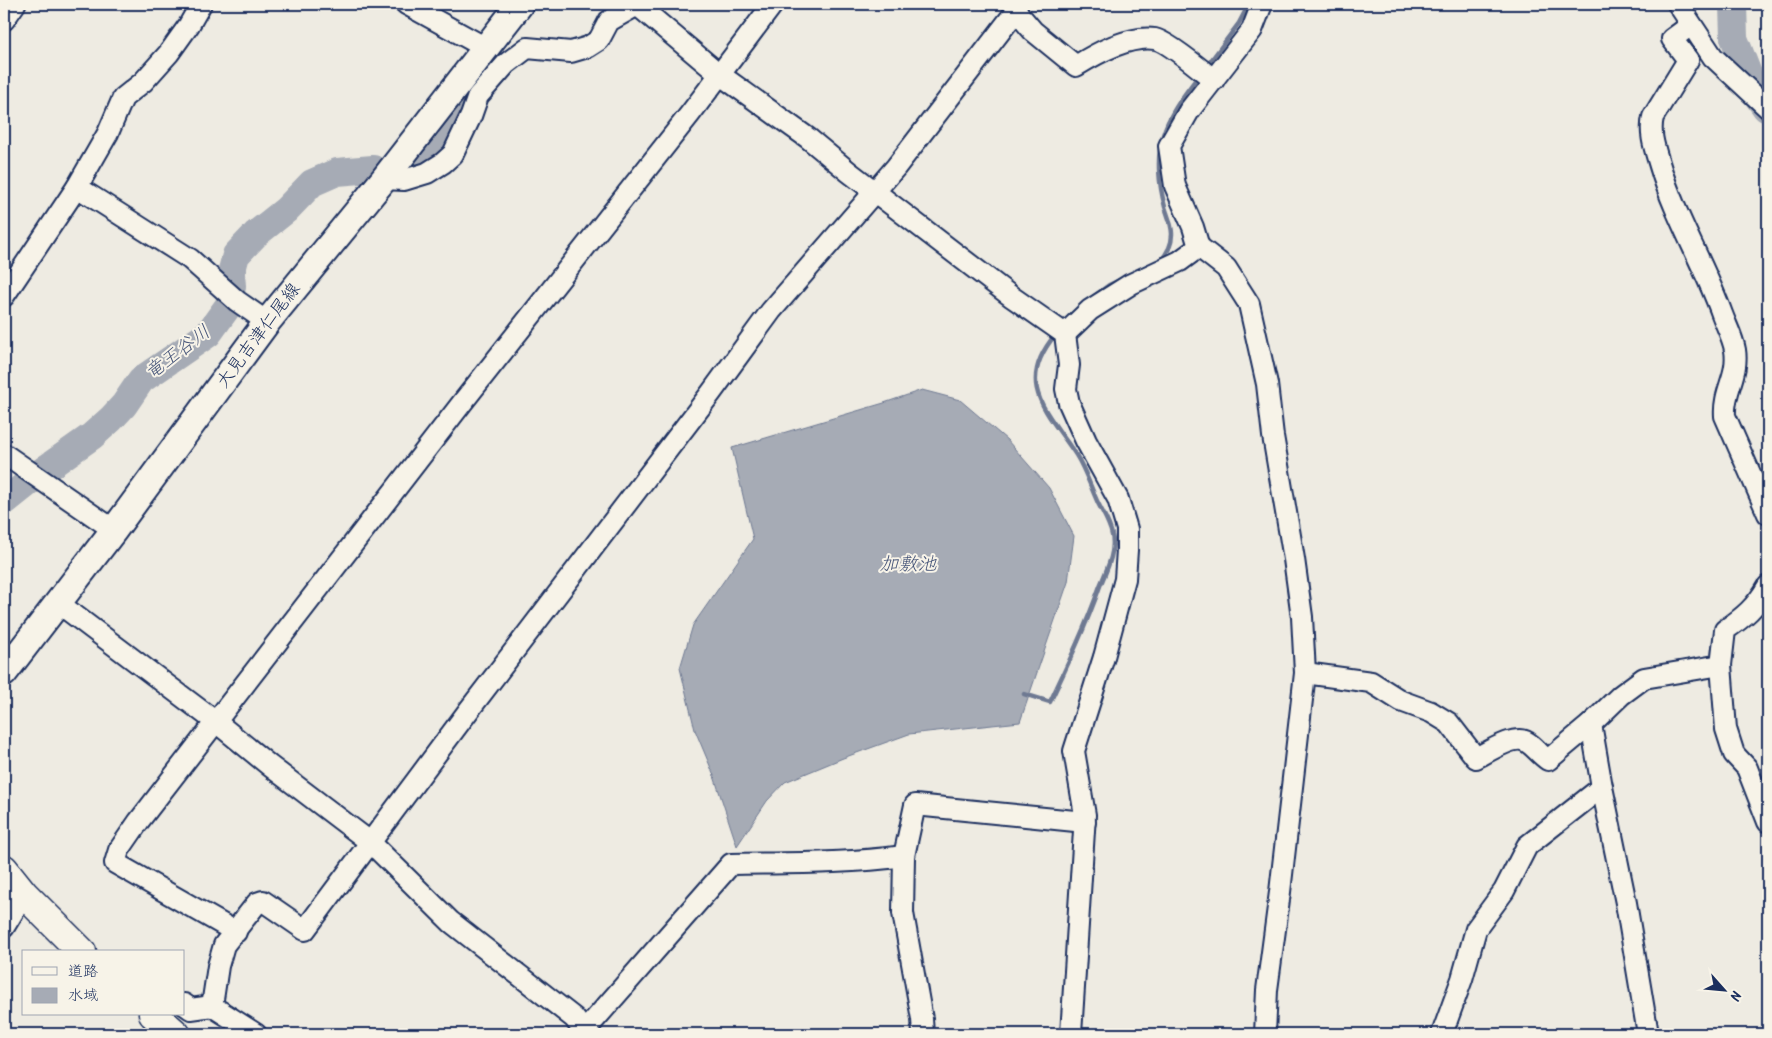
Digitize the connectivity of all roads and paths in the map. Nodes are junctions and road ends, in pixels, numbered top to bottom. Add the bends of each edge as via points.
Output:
1 (15, 4) edge
2 (201, 4) edge
3 (406, 4) edge
4 (520, 4) edge
5 (638, 4) edge
6 (773, 4) edge
7 (1262, 4) edge
8 (1678, 4) edge
9 (1016, 7) edge
10 (4, 20) edge
11 (1691, 26) junction
12 (486, 48) junction
13 (719, 74) junction
14 (1207, 74) junction
15 (1768, 108) edge
16 (384, 179) junction
17 (77, 187) junction
18 (874, 191) junction
19 (1199, 247) junction
20 (4, 296) edge
21 (267, 322) junction
22 (1065, 334) junction
23 (4, 454) edge
24 (1768, 514) edge
25 (114, 530) junction
26 (1768, 586) edge
27 (56, 602) junction
28 (1721, 664) junction
29 (4, 673) edge
30 (1305, 674) junction
31 (216, 722) junction
32 (1591, 724) junction
33 (1602, 787) junction
34 (1085, 822) junction
35 (1768, 822) edge
36 (370, 842) junction
37 (904, 856) junction
38 (4, 869) edge
39 (24, 894) junction
40 (4, 927) edge
41 (236, 932) junction
42 (80, 950) edge
43 (185, 1005) edge
44 (212, 1006) junction
45 (155, 1016) edge
46 (584, 1033) edge
47 (176, 1034) edge
48 (256, 1034) edge
49 (922, 1034) edge
50 (1071, 1034) edge
51 (1265, 1034) edge
52 (1442, 1034) edge
53 (1648, 1034) edge

1 - 10 street
2 - 17 street via 170,52 143,82 123,98 108,133
3 - 12 street
4 - 12 main road, 大見吉津仁尾線
5 - 13 street
5 - 16 street via 609,21 599,40 588,47 571,52 527,48 506,64 478,96 453,154 427,173 404,180
6 - 13 street
7 - 14 street via 1252,30
8 - 11 street
9 - 14 street via 1034,30 1076,66 1133,39 1156,39
9 - 18 street via 896,167
11 - 15 street via 1713,57
11 - 24 street via 1672,39 1688,60 1653,117 1652,138 1665,183 1735,348 1736,367 1724,403 1725,416
12 - 16 main road, 大見吉津仁尾線
13 - 18 street via 808,138
13 - 31 street
14 - 19 street via 1169,146 1176,186
16 - 21 main road, 大見吉津仁尾線
17 - 20 street
17 - 21 street via 190,259 230,295
18 - 22 street
18 - 36 street via 770,311
19 - 22 street via 1180,261 1131,284 1090,310
19 - 30 street via 1226,268 1249,304 1267,384 1272,436 1294,559
21 - 25 main road, 大見吉津仁尾線
22 - 34 street via 1069,403 1118,499 1127,529 1125,579 1074,751
23 - 25 street
25 - 27 main road, 大見吉津仁尾線
26 - 28 street via 1759,602 1724,630
27 - 29 main road, 大見吉津仁尾線
27 - 31 street
28 - 32 street via 1644,678 1620,695
28 - 35 street via 1726,728 1734,754 1747,768
30 - 32 street via 1371,682 1401,701 1449,723 1476,758 1520,739 1548,760
30 - 51 street via 1267,990
31 - 36 street
31 - 41 street via 139,821 119,850 115,863
32 - 33 street
33 - 52 street via 1527,846 1504,891 1476,929
33 - 53 street
34 - 37 street via 915,805
34 - 50 street
36 - 41 street via 305,930 263,901 257,903
36 - 46 street via 451,922 574,1018
37 - 46 street via 731,864
37 - 49 street via 902,913
38 - 39 highway
39 - 40 street
39 - 42 highway
41 - 44 street via 224,945
43 - 44 street via 191,1009
44 - 48 street
45 - 47 highway

